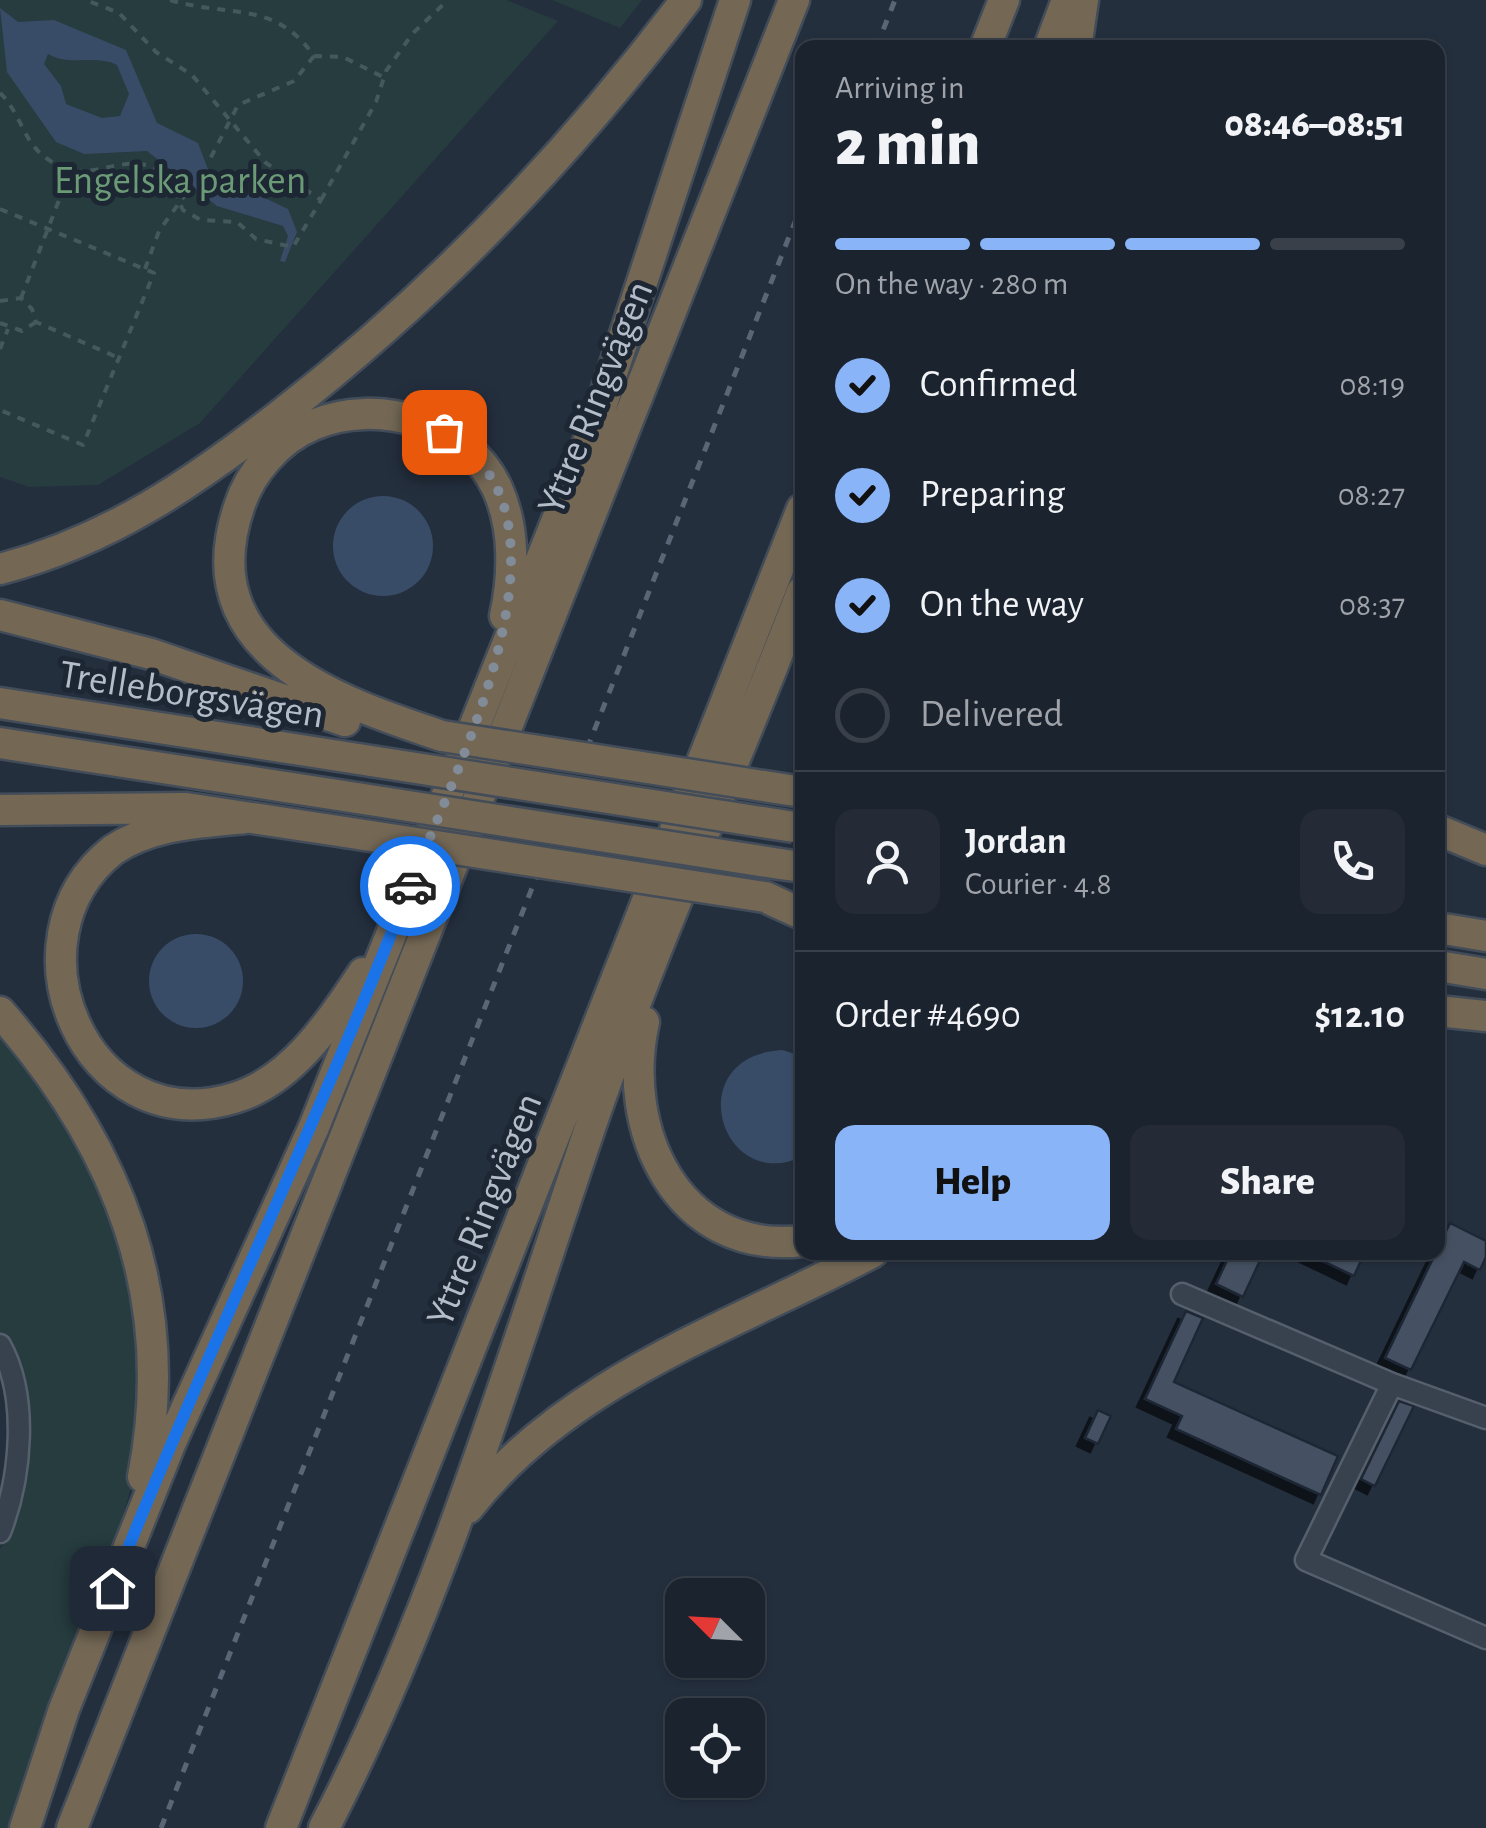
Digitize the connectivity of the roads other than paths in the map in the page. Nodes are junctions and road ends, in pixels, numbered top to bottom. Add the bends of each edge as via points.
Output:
1 (686, 0) edge
2 (735, 0) edge
3 (794, 0) edge
4 (1004, 0) edge
5 (1067, 0) edge
6 (1083, 0) edge
7 (988, 40) edge
8 (1052, 40) edge
9 (1077, 40) edge
10 (795, 526) edge
11 (0, 569) edge
12 (795, 610) edge
13 (0, 614) edge
14 (795, 647) edge
15 (493, 671) junction
16 (0, 704) edge
17 (753, 720) junction
18 (386, 724) junction
19 (0, 743) edge
20 (795, 791) edge
21 (0, 810) edge
22 (244, 818) junction
23 (795, 828) edge
24 (1445, 833) edge
25 (1445, 845) edge
26 (1486, 851) edge
27 (791, 865) edge
28 (765, 897) junction
29 (795, 902) edge
30 (795, 911) edge
31 (673, 918) junction
32 (395, 925) junction
33 (1445, 929) edge
34 (1486, 936) edge
35 (1445, 967) edge
36 (1486, 974) edge
37 (0, 1012) edge
38 (1445, 1012) edge
39 (1486, 1016) edge
40 (795, 1240) edge
41 (857, 1260) edge
42 (1182, 1294) dead end
43 (0, 1345) edge
44 (1392, 1384) junction
45 (1486, 1418) edge
46 (0, 1532) edge
47 (433, 1572) junction
48 (112, 1588) junction
49 (1486, 1638) edge
50 (25, 1828) edge
51 (72, 1828) edge
52 (281, 1828) edge
53 (324, 1828) edge

1 - 11 highway via 501,220 335,373 158,503 80,543
2 - 15 highway via 595,425
3 - 51 highway, Yttre Ringvägen
4 - 7 highway
5 - 8 highway
6 - 9 highway
10 - 52 highway, Yttre Ringvägen
12 - 17 highway
13 - 18 highway via 151,654 350,723
14 - 17 highway
15 - 18 highway via 511,551 488,472 444,432 415,420 360,414 311,425 269,457 242,497 230,540 236,594 250,628 284,667
15 - 32 highway
16 - 23 highway, Trelleborgsvägen, bridge
17 - 31 highway
18 - 20 highway, bridge
19 - 27 highway, Trelleborgsvägen, bridge
21 - 22 highway via 144,806
22 - 28 highway, bridge
22 - 32 highway via 168,826 130,841 88,871 69,898 54,942 55,995 97,1067 140,1092 175,1102 250,1091 305,1051
24 - 26 highway
25 - 26 highway
28 - 29 highway
28 - 30 highway
31 - 40 highway via 638,1056 646,1137 664,1174 691,1206 751,1236
31 - 47 highway via 591,1125 506,1388
32 - 48 highway
33 - 34 highway
35 - 36 highway
37 - 48 highway via 93,1142 123,1207 148,1291 152,1422
38 - 39 highway
41 - 47 highway via 574,1405 481,1492
42 - 44 street
43 - 46 street via 17,1407 16,1474
44 - 45 street
44 - 49 street via 1306,1560
47 - 53 highway
48 - 50 highway

